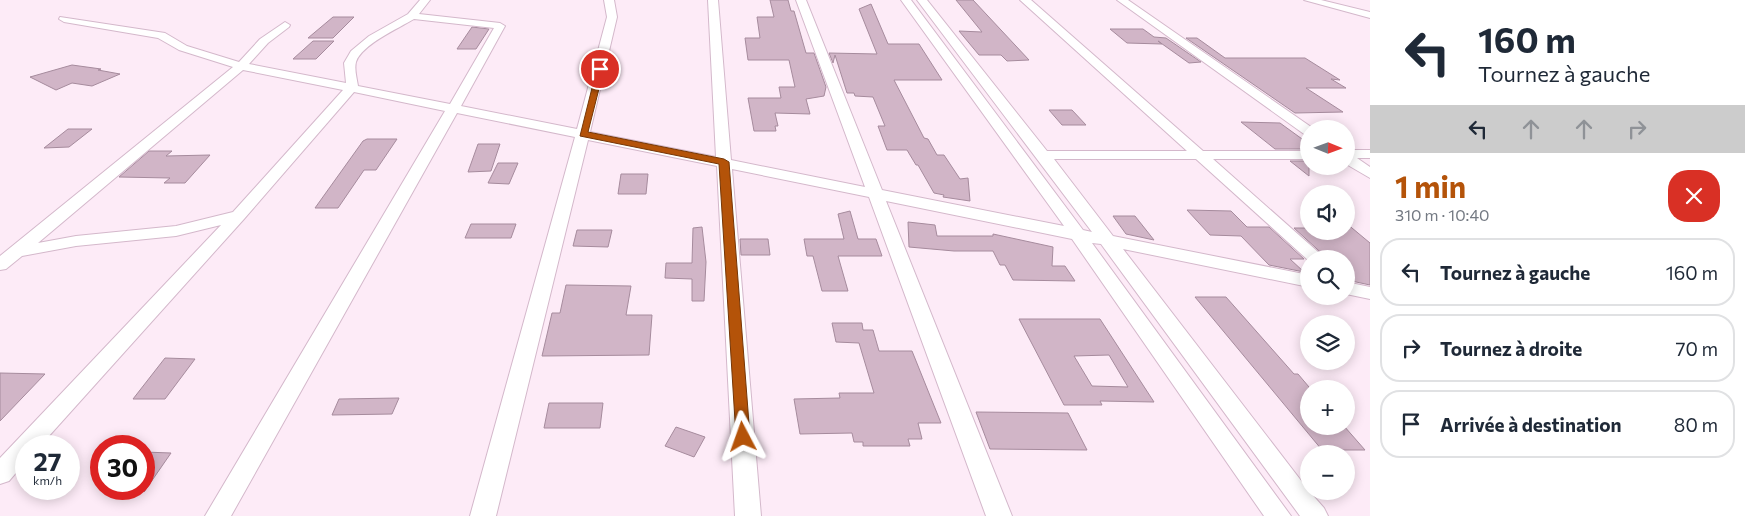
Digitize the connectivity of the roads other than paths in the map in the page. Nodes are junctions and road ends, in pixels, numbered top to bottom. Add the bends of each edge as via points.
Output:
1 (425, 0) edge
2 (609, 0) edge
3 (713, 0) edge
4 (801, 0) edge
5 (906, 0) edge
6 (922, 0) edge
7 (1025, 0) edge
8 (1122, 0) edge
9 (1308, 0) edge
10 (1322, 3) junction
11 (1370, 15) edge
12 (412, 16) junction
13 (64, 19) dead end
14 (285, 25) dead end
15 (1370, 27) edge
16 (241, 66) junction
17 (352, 87) junction
18 (454, 109) junction
19 (1300, 125) edge
20 (583, 134) junction
21 (1370, 154) edge
22 (1202, 155) junction
23 (1300, 155) edge
24 (1355, 155) edge
25 (1043, 156) junction
26 (724, 162) junction
27 (1355, 163) edge
28 (1370, 174) edge
29 (876, 194) junction
30 (238, 216) junction
31 (1079, 236) junction
32 (1106, 241) junction
33 (1307, 250) edge
34 (18, 251) junction
35 (0, 265) edge
36 (1300, 279) edge
37 (1355, 289) edge
38 (1370, 293) edge
39 (0, 474) edge
40 (218, 516) edge
41 (483, 516) edge
42 (748, 516) edge
43 (1000, 516) edge
44 (1278, 516) edge
45 (1315, 516) edge

1 - 12 street
2 - 20 street via 612,17
3 - 26 street
4 - 29 street
5 - 31 street
6 - 25 street
7 - 22 street
8 - 19 street
9 - 10 street
10 - 11 street
10 - 15 street
12 - 17 street via 373,38 355,53 350,64
12 - 18 street via 500,26
13 - 16 street via 161,35 183,48
14 - 16 street via 264,41
16 - 17 street
16 - 34 street
17 - 18 street
17 - 30 street
18 - 20 street
18 - 40 street
20 - 26 street
20 - 41 street
21 - 24 street
22 - 23 street
22 - 25 street
22 - 33 street
25 - 32 street
26 - 29 street
26 - 42 street
27 - 28 street
29 - 31 street
29 - 43 street
30 - 34 street via 176,232 76,241
30 - 39 street
31 - 32 street
31 - 44 street
32 - 36 street
32 - 45 street
34 - 35 street
37 - 38 street

